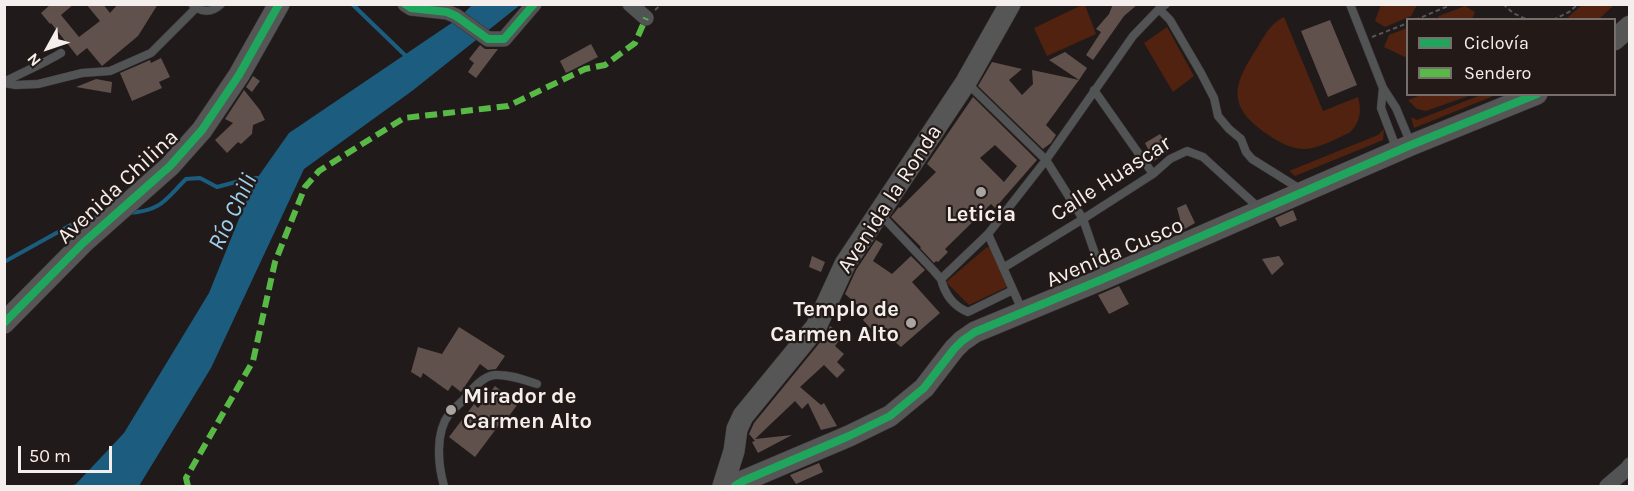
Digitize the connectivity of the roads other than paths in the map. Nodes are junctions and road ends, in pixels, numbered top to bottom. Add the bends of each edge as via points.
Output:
1 (221, 4) edge
2 (279, 4) edge
3 (405, 4) edge
4 (534, 4) edge
5 (630, 4) edge
6 (1010, 4) edge
7 (1350, 4) edge
8 (194, 6) edge
9 (1163, 7) edge
10 (646, 18) dead end
11 (1629, 26) edge
12 (1616, 38) edge
13 (61, 53) dead end
14 (4, 82) edge
15 (966, 82) junction
16 (1383, 88) junction
17 (1094, 90) junction
18 (1533, 96) edge
19 (1405, 148) junction
20 (1046, 160) junction
21 (1152, 174) junction
22 (1304, 191) junction
23 (1261, 210) junction
24 (879, 213) junction
25 (1083, 219) junction
26 (988, 234) junction
27 (1003, 268) junction
28 (940, 279) junction
29 (1103, 279) junction
30 (1013, 290) junction
31 (968, 312) junction
32 (1023, 312) junction
33 (4, 323) edge
34 (975, 332) junction
35 (537, 384) dead end
36 (734, 451) junction
37 (1629, 469) edge
38 (764, 472) junction
39 (444, 486) edge
40 (723, 486) edge
41 (735, 486) edge
42 (1608, 486) edge

1 - 8 lane via 207,11
2 - 33 street, Avenida Chilina via 202,130 170,166 83,243
3 - 4 street via 447,12 488,39 504,39
5 - 10 street
6 - 15 street, Avenida la Ronda
7 - 16 lane
8 - 14 lane via 151,52 110,71 82,73 38,84
9 - 17 lane via 1133,36
9 - 22 lane via 1214,98 1218,116 1241,139 1252,159
11 - 12 street
13 - 14 lane
15 - 20 lane
15 - 24 street, Avenida la Ronda
16 - 19 lane via 1396,108
16 - 19 lane via 1381,108
17 - 20 lane
17 - 21 lane
18 - 19 street, Avenida Cusco
19 - 22 street, Avenida Cusco
20 - 25 lane
20 - 26 lane
21 - 23 lane, Calle Huascar via 1187,151 1203,157
21 - 25 lane, Calle Huascar
22 - 23 street, Avenida Cusco
23 - 29 street, Avenida Cusco
24 - 28 lane
24 - 36 street, Avenida la Ronda via 845,264 816,327 743,416
25 - 27 lane, Calle Huascar
25 - 29 lane
26 - 27 lane
26 - 28 lane
27 - 30 lane
28 - 31 lane via 944,292 957,308
29 - 32 street, Avenida Cusco
30 - 31 lane
30 - 32 lane
31 - 34 lane
32 - 34 street, Avenida Cusco
34 - 38 street, Avenida Cusco via 954,349 924,388 890,416
35 - 39 lane via 495,375 472,389 449,414 440,432
36 - 38 street via 751,467
36 - 40 street, Avenida la Ronda
37 - 42 street
38 - 41 street, Avenida Cusco

